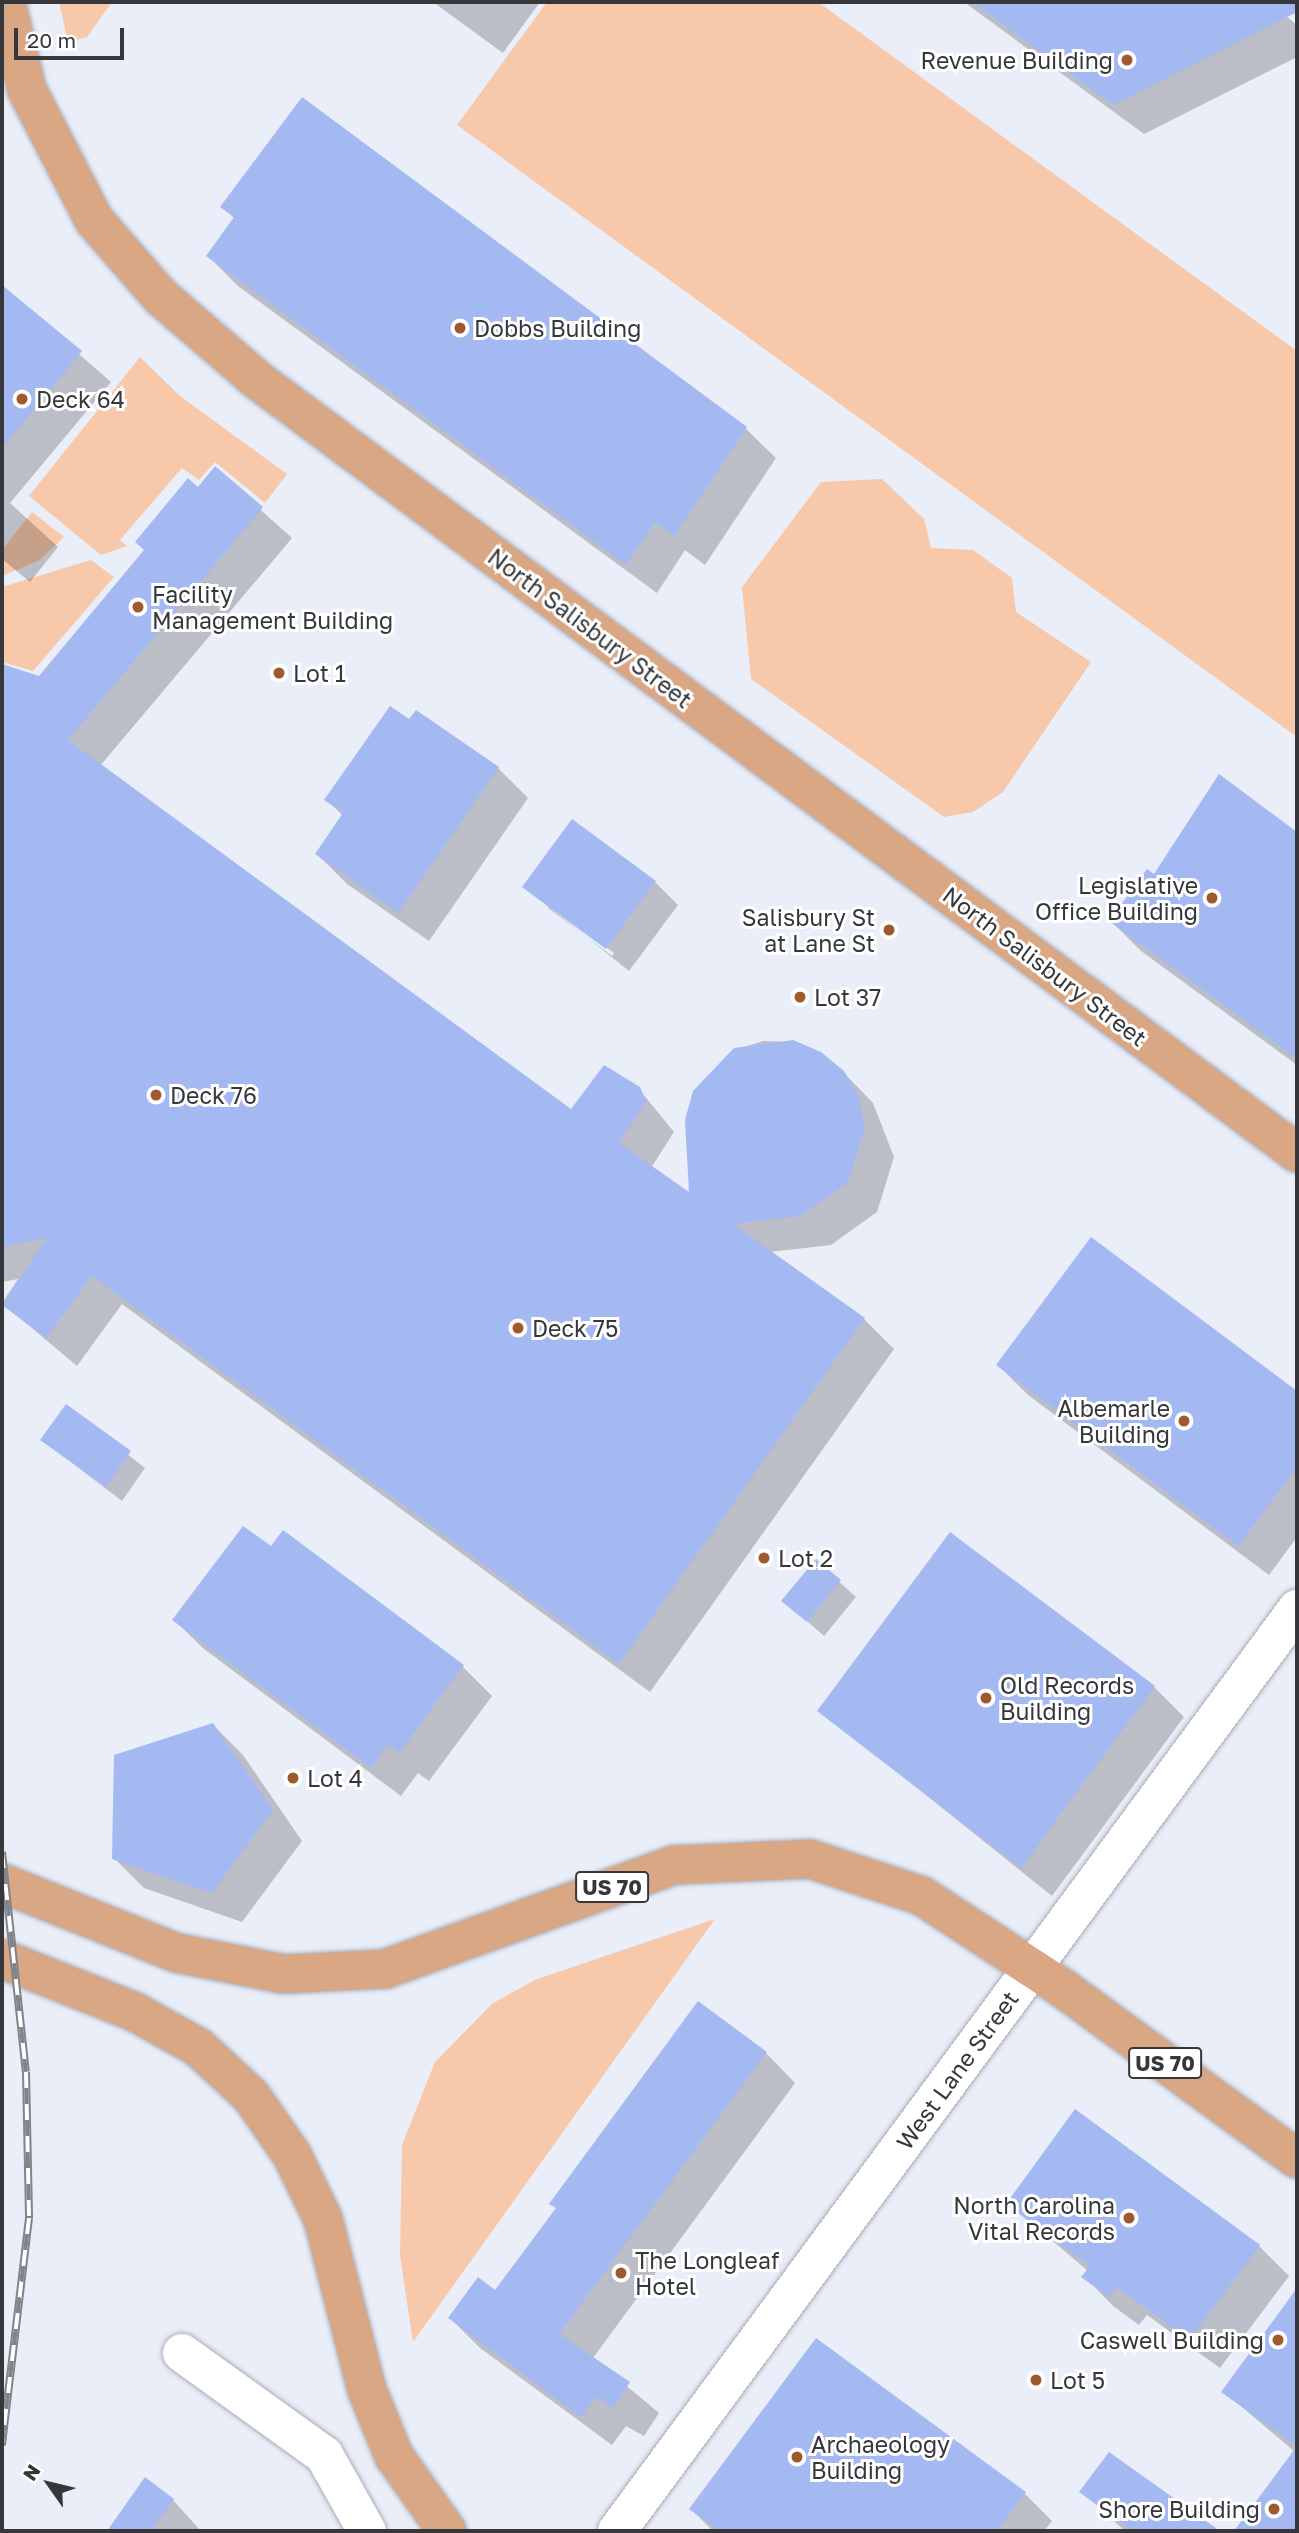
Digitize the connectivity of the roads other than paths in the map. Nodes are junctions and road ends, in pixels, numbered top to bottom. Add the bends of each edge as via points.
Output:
1 (6, 2) edge
2 (1297, 1153) edge
3 (1297, 1609) edge
4 (2, 1883) edge
5 (2, 1959) edge
6 (1032, 1967) junction
7 (1297, 2160) edge
8 (182, 2353) dead end
9 (367, 2531) edge
10 (447, 2531) edge
11 (617, 2531) edge

1 - 2 main road, North Salisbury Street via 27,90 94,220 160,296 278,395
3 - 6 street, West Lane Street
4 - 6 main road, US 70 via 177,1954 284,1974 385,1969 674,1865 810,1859 922,1896
5 - 10 main road via 135,2012 207,2055 251,2096 292,2155 323,2219 367,2390 386,2437
6 - 7 main road, US 70
6 - 11 street, West Lane Street
8 - 9 street via 324,2455

